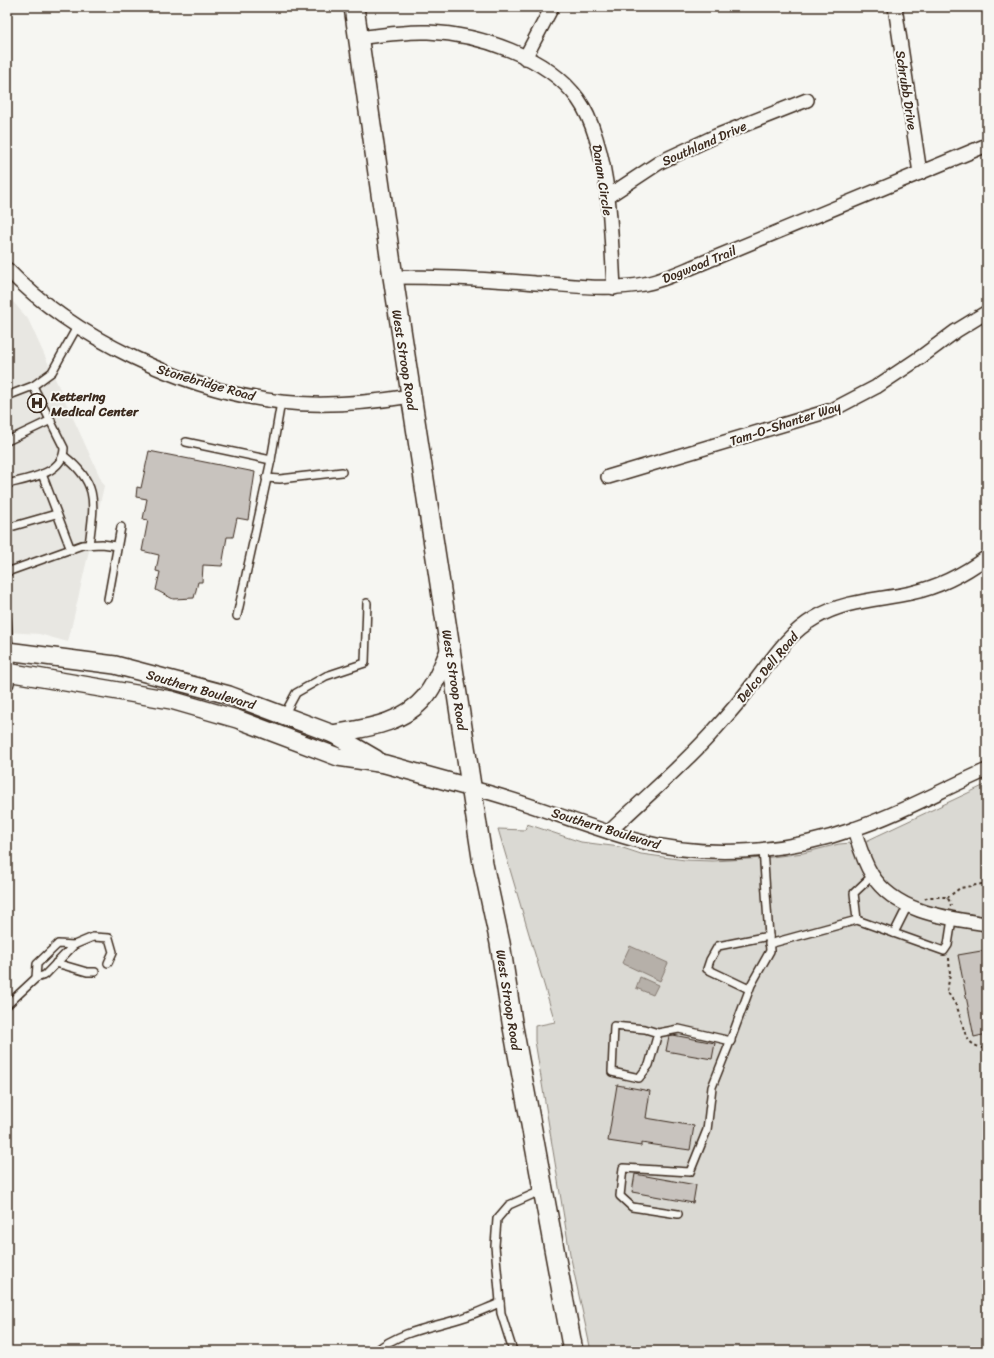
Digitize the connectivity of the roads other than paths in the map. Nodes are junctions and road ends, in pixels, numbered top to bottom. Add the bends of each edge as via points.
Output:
1 (354, 7) edge
2 (552, 7) edge
3 (895, 7) edge
4 (358, 38) junction
5 (525, 58) junction
6 (807, 100) dead end
7 (987, 145) edge
8 (920, 173) junction
9 (607, 197) junction
10 (7, 269) edge
11 (393, 277) junction
12 (614, 288) junction
13 (987, 312) edge
14 (77, 327) junction
15 (33, 386) junction
16 (7, 396) edge
17 (411, 396) junction
18 (281, 402) junction
19 (51, 420) junction
20 (7, 441) edge
21 (186, 442) dead end
22 (64, 456) junction
23 (271, 460) junction
24 (342, 472) dead end
25 (42, 474) junction
26 (608, 477) dead end
27 (266, 478) junction
28 (7, 484) edge
29 (56, 514) junction
30 (121, 527) dead end
31 (7, 528) edge
32 (89, 545) junction
33 (117, 546) junction
34 (71, 550) junction
35 (987, 557) edge
36 (7, 572) edge
37 (108, 599) dead end
38 (367, 602) dead end
39 (237, 616) dead end
40 (7, 619) edge
41 (8, 651) edge
42 (450, 651) junction
43 (8, 675) edge
44 (284, 715) junction
45 (333, 734) junction
46 (385, 764) junction
47 (987, 770) edge
48 (472, 788) junction
49 (854, 830) junction
50 (609, 832) junction
51 (763, 849) junction
52 (872, 876) junction
53 (908, 905) junction
54 (952, 919) junction
55 (857, 920) junction
56 (987, 924) edge
57 (894, 933) junction
58 (769, 936) junction
59 (769, 944) junction
60 (74, 946) junction
61 (56, 963) junction
62 (108, 963) dead end
63 (95, 972) dead end
64 (36, 978) junction
65 (750, 989) junction
66 (7, 1005) edge
67 (658, 1033) junction
68 (731, 1041) junction
69 (543, 1190) junction
70 (678, 1214) dead end
71 (500, 1303) junction
72 (376, 1351) edge
73 (513, 1351) edge
74 (573, 1351) edge

1 - 4 main road, West Stroop Road
2 - 5 street
3 - 8 street, Schrubb Drive
4 - 5 street, Danan Circle via 401,33 456,34
4 - 11 main road, West Stroop Road
5 - 9 street, Danan Circle via 560,80 579,100 596,137
6 - 9 street, Southland Drive via 709,139 660,162
7 - 8 street, Dogwood Trail
8 - 12 street, Dogwood Trail via 659,280
9 - 12 street, Danan Circle
10 - 14 street, Stonebridge Road via 36,297
11 - 12 street, Dogwood Trail
11 - 17 main road, West Stroop Road
13 - 26 street, Tam-O-Shanter Way via 876,387 832,410
14 - 15 lane via 52,372
14 - 18 street, Stonebridge Road via 154,368 216,388
15 - 16 lane
15 - 19 lane
17 - 18 street, Stonebridge Road via 341,404
17 - 42 main road, West Stroop Road
18 - 23 lane
19 - 20 lane
19 - 22 lane via 64,448
21 - 23 lane
22 - 25 lane via 55,468
22 - 32 lane via 77,466 90,485 93,503
23 - 27 lane
24 - 27 lane via 280,479
25 - 28 lane
25 - 29 lane
27 - 39 lane
29 - 31 lane
29 - 34 lane
30 - 33 lane
32 - 33 lane
32 - 34 lane
33 - 37 lane
34 - 36 lane
35 - 50 street, Delco Dell Road via 955,578 925,589 852,603 803,625 790,636 708,736
38 - 44 lane via 366,663 326,676 296,693
40 - 41 lane
41 - 43 street
41 - 44 street, Southern Boulevard via 115,665 229,695
42 - 45 street via 425,697 411,710 393,720 369,728
42 - 48 main road, West Stroop Road
43 - 46 street, Southern Boulevard via 171,700 237,720 338,757
44 - 45 street, Southern Boulevard
45 - 46 street, Southern Boulevard
46 - 48 street, Southern Boulevard
47 - 49 street, Southern Boulevard
48 - 50 street, Southern Boulevard
48 - 69 main road, West Stroop Road via 483,864 500,943
49 - 51 street, Southern Boulevard via 808,842
49 - 52 street
50 - 51 street, Southern Boulevard via 658,845 695,850
51 - 58 lane
52 - 53 street via 884,890
52 - 55 lane via 854,893
53 - 54 street
53 - 57 lane
54 - 56 street
54 - 57 lane via 948,945 944,951
55 - 57 lane
55 - 59 lane
58 - 59 lane
58 - 65 lane via 718,946 710,960 707,969
59 - 65 lane via 770,951
60 - 61 lane
60 - 62 lane via 93,937 109,938 113,952
60 - 64 lane via 58,944 37,964
61 - 63 lane
61 - 64 lane via 45,975
64 - 66 lane
65 - 68 lane
67 - 67 lane via 649,1065 640,1078 612,1072 614,1026
67 - 68 lane via 679,1029
68 - 70 lane via 712,1087 707,1130 690,1172 622,1168 620,1196 632,1207
69 - 71 lane via 509,1205 497,1219 495,1246
69 - 74 main road, West Stroop Road
71 - 72 lane via 389,1341
71 - 73 lane

